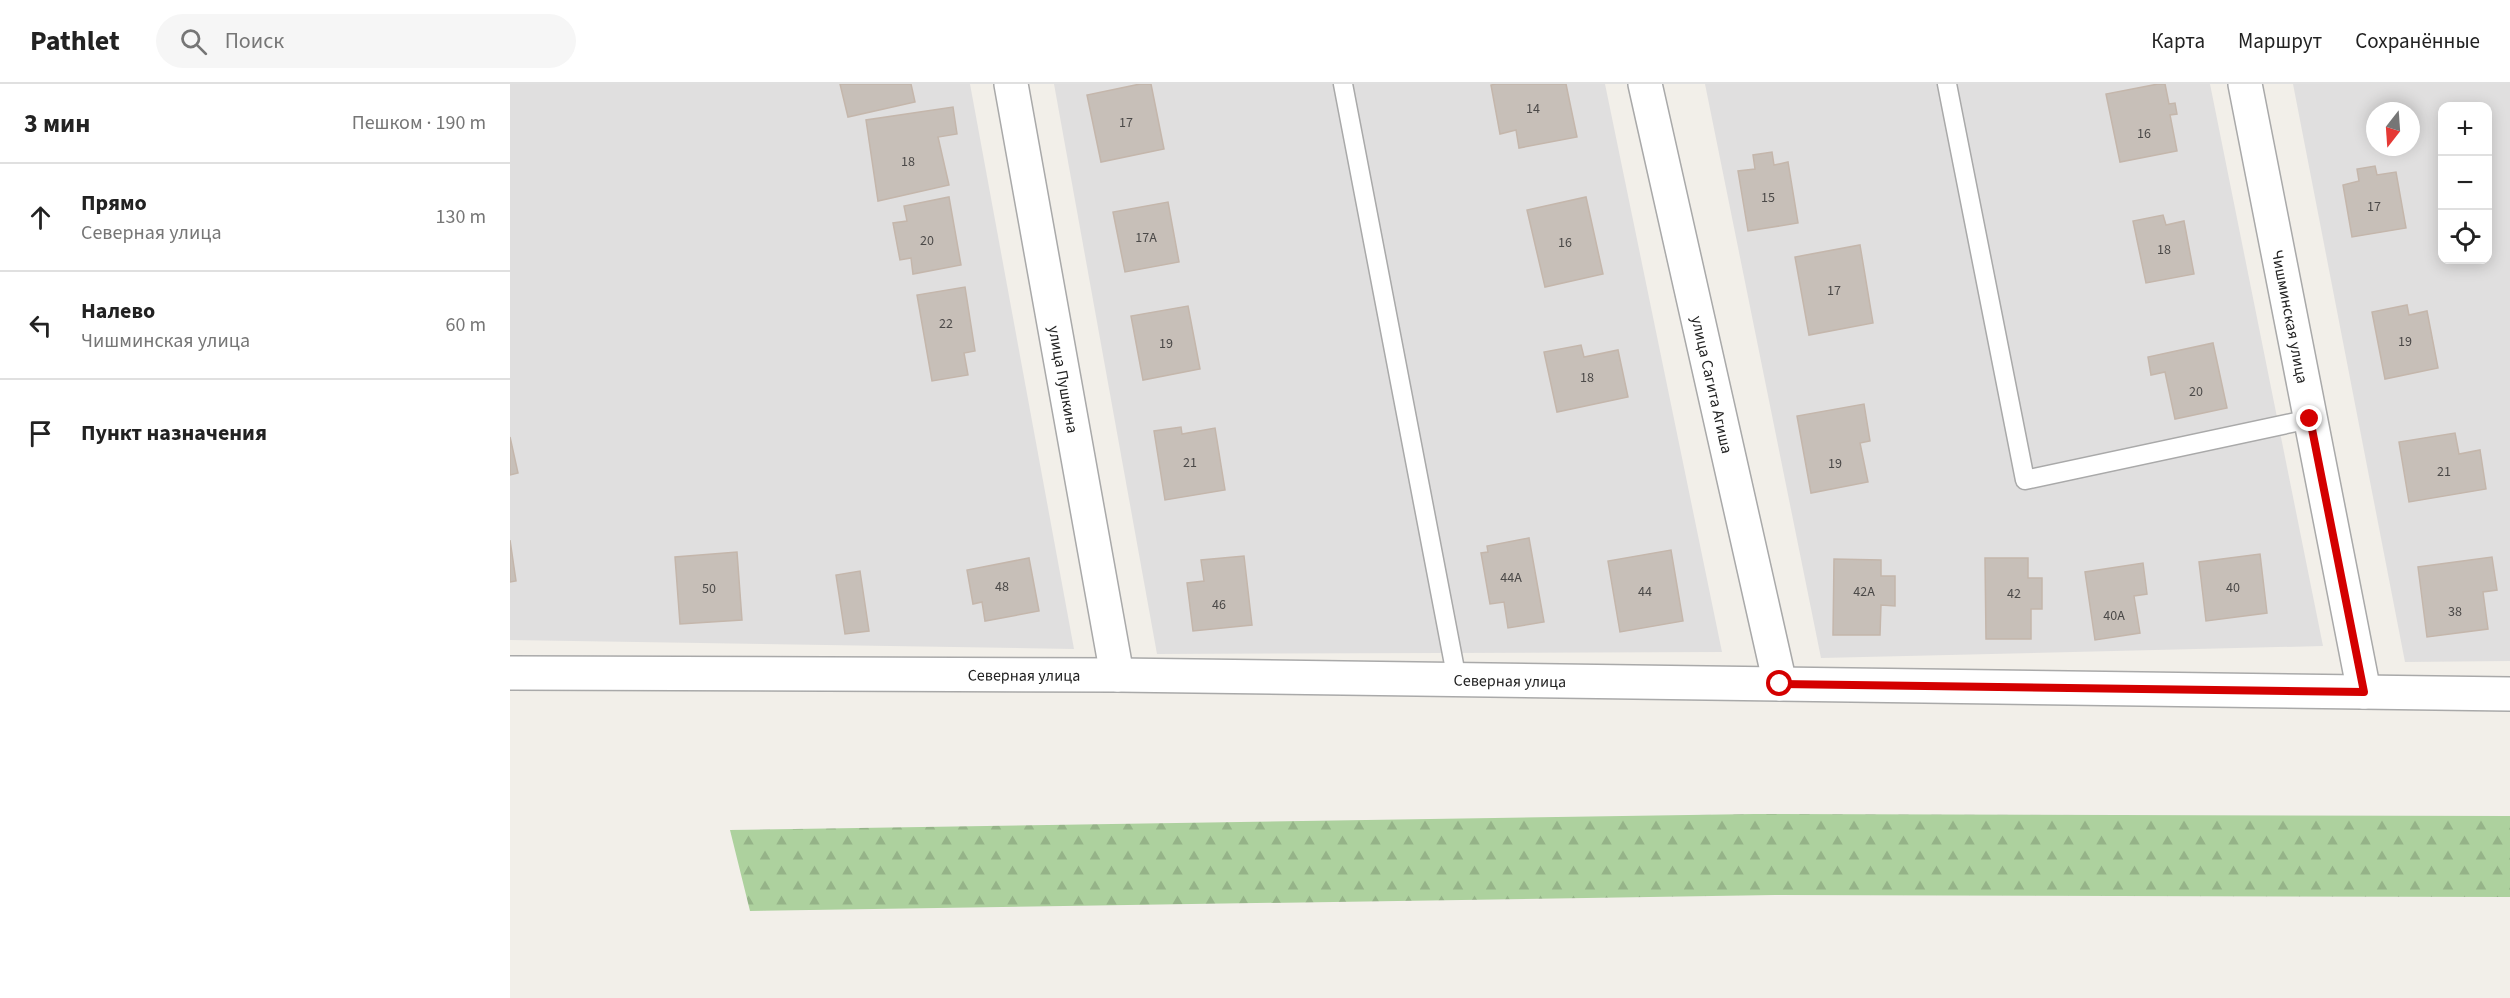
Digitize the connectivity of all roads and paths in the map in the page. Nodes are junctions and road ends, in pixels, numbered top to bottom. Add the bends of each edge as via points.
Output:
1 (1011, 84) edge
2 (1343, 84) edge
3 (1644, 84) edge
4 (1947, 84) edge
5 (2245, 84) edge
6 (2310, 419) junction
7 (510, 673) edge
8 (1117, 675) junction
9 (1456, 680) junction
10 (1780, 684) junction
11 (2364, 692) junction
12 (2510, 694) edge

1 - 8 street, улица Пушкина
2 - 9 lane
3 - 10 street, улица Сагита Агиша
4 - 6 lane via 2025,480
5 - 6 street, Чишминская улица
6 - 11 street, Чишминская улица
7 - 8 street, Северная улица
8 - 9 street, Северная улица
9 - 10 street, Северная улица
10 - 11 street, Северная улица
11 - 12 street, Северная улица

